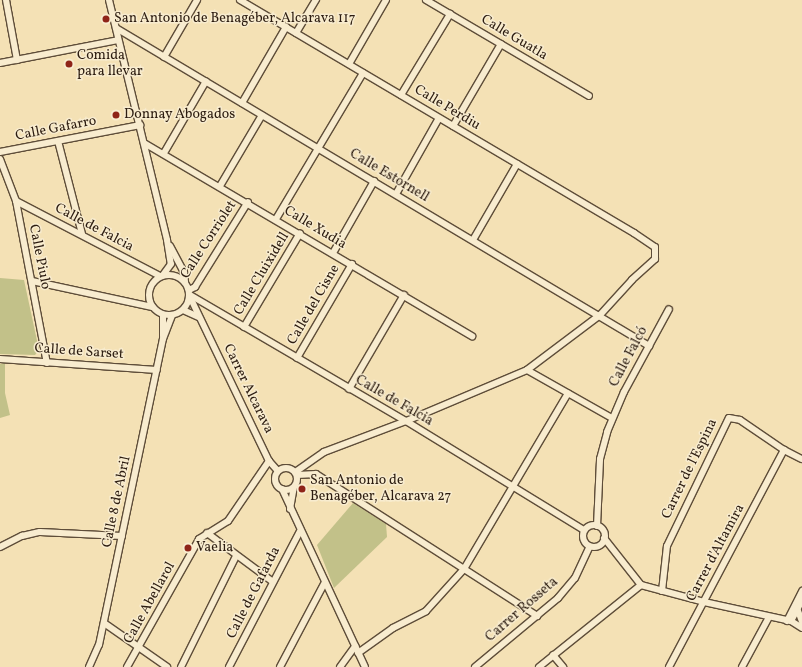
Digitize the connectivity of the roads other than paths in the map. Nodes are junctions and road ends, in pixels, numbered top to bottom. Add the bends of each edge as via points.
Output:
1 (6, 0) edge
2 (109, 0) edge
3 (197, 0) edge
4 (242, 0) edge
5 (316, 0) edge
6 (386, 0) edge
7 (426, 0) edge
8 (450, 14) junction
9 (286, 27) junction
10 (116, 28) junction
11 (296, 33) junction
12 (118, 40) junction
13 (501, 44) junction
14 (164, 57) junction
15 (17, 60) junction
16 (0, 63) edge
17 (349, 64) junction
18 (363, 73) junction
19 (206, 81) junction
20 (401, 95) junction
21 (589, 96) dead end
22 (242, 103) junction
23 (262, 115) junction
24 (440, 118) junction
25 (140, 125) junction
26 (454, 126) junction
27 (58, 141) junction
28 (144, 143) junction
29 (318, 148) junction
30 (0, 152) edge
31 (164, 153) junction
32 (0, 159) edge
33 (517, 164) junction
34 (374, 181) junction
35 (220, 186) junction
36 (396, 194) junction
37 (16, 201) junction
38 (248, 202) junction
39 (276, 219) junction
40 (300, 233) junction
41 (82, 234) junction
42 (167, 240) junction
43 (473, 240) junction
44 (333, 252) junction
45 (352, 264) junction
46 (162, 276) junction
47 (32, 281) junction
48 (185, 282) junction
49 (190, 294) junction
50 (404, 295) junction
51 (152, 307) junction
52 (669, 309) dead end
53 (184, 310) junction
54 (163, 314) junction
55 (172, 316) junction
56 (600, 316) junction
57 (199, 317) junction
58 (244, 327) junction
59 (472, 336) dead end
60 (163, 340) junction
61 (649, 346) junction
62 (297, 358) junction
63 (0, 359) edge
64 (47, 363) junction
65 (157, 370) junction
66 (527, 370) junction
67 (349, 389) junction
68 (568, 393) junction
69 (612, 418) junction
70 (406, 421) junction
71 (784, 450) junction
72 (802, 459) edge
73 (269, 460) junction
74 (278, 471) junction
75 (296, 473) junction
76 (514, 486) junction
77 (294, 487) junction
78 (282, 489) junction
79 (290, 510) junction
80 (597, 526) junction
81 (584, 530) junction
82 (300, 531) junction
83 (207, 533) junction
84 (122, 536) junction
85 (604, 538) junction
86 (590, 546) junction
87 (0, 547) edge
88 (236, 556) junction
89 (464, 569) junction
90 (273, 582) junction
91 (325, 582) junction
92 (641, 585) junction
93 (802, 590) edge
94 (662, 591) junction
95 (802, 600) edge
96 (704, 602) junction
97 (797, 608) junction
98 (537, 616) junction
99 (769, 617) junction
100 (801, 618) edge
101 (789, 621) junction
102 (104, 624) junction
103 (802, 628) edge
104 (354, 646) junction
105 (141, 647) junction
106 (358, 653) junction
107 (554, 655) junction
108 (89, 667) edge
109 (127, 667) edge
110 (167, 667) edge
111 (181, 667) edge
112 (229, 667) edge
113 (280, 667) edge
114 (340, 667) edge
115 (365, 667) edge
116 (475, 667) edge
117 (539, 667) edge
118 (563, 667) edge
119 (669, 667) edge
120 (742, 667) edge

1 - 15 street
2 - 10 street
3 - 14 street
4 - 9 street, Calle Perdiu
5 - 11 street
6 - 17 street
7 - 8 street, Calle Guatla
8 - 13 street, Calle Guatla
8 - 20 street
9 - 11 street, Calle Perdiu
9 - 22 street
10 - 12 street
10 - 14 street, Calle Estornell
11 - 17 street, Calle Perdiu
12 - 15 street
12 - 25 street
13 - 21 street, Calle Guatla
13 - 26 street
14 - 19 street, Calle Estornell
15 - 16 street
17 - 18 street, Calle Perdiu
18 - 20 street, Calle Perdiu
18 - 29 street
19 - 22 street, Calle Estornell
19 - 31 street
20 - 24 street, Calle Perdiu
22 - 23 street, Calle Estornell
23 - 29 street, Calle Estornell
23 - 35 street
24 - 26 street, Calle Perdiu
24 - 36 street
25 - 27 street, Calle Gafarro
25 - 28 street
26 - 33 street, Calle Perdiu
27 - 30 street, Calle Gafarro
27 - 41 street
28 - 31 street, Calle Xudia
28 - 42 street
29 - 34 street, Calle Estornell
29 - 39 street
31 - 35 street, Calle Xudia
32 - 37 street, Calle Piulo
33 - 43 street
33 - 56 street, Calle Perdiu via 641,237 655,248 655,259
34 - 36 street, Calle Estornell
34 - 44 street
35 - 38 street, Calle Xudia
36 - 43 street, Calle Estornell
37 - 41 street, Calle de Falcia
37 - 47 street, Calle Piulo
38 - 39 street, Calle Xudia
38 - 49 street, Calle Corriolet
39 - 40 street, Calle Xudia
40 - 44 street, Calle Xudia
40 - 58 street, Calle Cluixidell
41 - 46 street, Calle de Falcia
42 - 46 street via 171,264
42 - 48 street via 184,272
43 - 56 street, Calle Estornell
44 - 45 street, Calle Xudia
45 - 50 street, Calle Xudia
45 - 62 street, Calle del Cisne
46 - 48 street via 175,275
46 - 51 street via 150,288
47 - 51 street
47 - 64 street, Calle Piulo
48 - 49 street
49 - 53 street
49 - 57 street, Carrer Alcarava
49 - 58 street, Calle de Falcia
50 - 59 street, Calle Xudia
50 - 67 street
51 - 54 street
52 - 61 street, Calle Falcó
53 - 55 street
53 - 57 street
54 - 55 street
54 - 60 street, Calle 8 de Abril
55 - 60 street, Calle 8 de Abril
56 - 61 street, Calle Estornell
56 - 66 street
57 - 73 street, Carrer Alcarava
58 - 62 street, Calle de Falcia
60 - 65 street, Calle 8 de Abril
61 - 69 street, Calle Falcó
62 - 67 street, Calle de Falcia
63 - 64 street, Calle de Sarset
64 - 65 street, Calle de Sarset
65 - 84 street, Calle 8 de Abril
66 - 68 street
66 - 70 street
67 - 70 street, Calle de Falcia
68 - 69 street
68 - 76 street
69 - 80 street via 600,459
70 - 75 street via 324,452
70 - 76 street, Calle de Falcia
71 - 72 street, Carrer de l'Espina
71 - 94 street, Carrer de l'Espina via 740,420 734,417 726,420 668,546
71 - 96 street, Carrer d'Altamira
73 - 74 street, Carrer Alcarava
73 - 83 street, Calle Abellarol via 228,521
74 - 75 street via 287,467
74 - 78 street via 276,483
75 - 77 street
75 - 89 street via 316,474
76 - 81 street, Calle de Falcia
76 - 89 street
77 - 78 street
77 - 79 street
78 - 79 street
79 - 82 street
80 - 81 street via 591,525
80 - 85 street via 603,530
81 - 86 street via 584,539
82 - 90 street, Calle de Gafarda
82 - 91 street
83 - 88 street
83 - 105 street, Calle Abellarol via 200,539
84 - 87 street via 40,532 22,536
84 - 102 street, Calle 8 de Abril
85 - 86 street via 599,544
85 - 92 street
86 - 98 street, Carrer Rosseta via 575,578 558,598
88 - 90 street
88 - 111 street
89 - 98 street
89 - 106 street via 426,611 393,628
90 - 112 street, Calle de Gafarda
91 - 104 street
91 - 113 street
92 - 94 street
92 - 107 street
93 - 101 street
94 - 96 street
95 - 97 street
96 - 99 street
96 - 119 street, Carrer d'Altamira
97 - 100 street
97 - 101 street
98 - 116 street, Carrer Rosseta
99 - 101 street
99 - 120 street
101 - 103 street
102 - 105 street
102 - 108 street, Calle 8 de Abril via 99,645
104 - 106 street
104 - 114 street
105 - 109 street, Calle Abellarol
105 - 110 street
106 - 115 street
107 - 117 street
107 - 118 street

